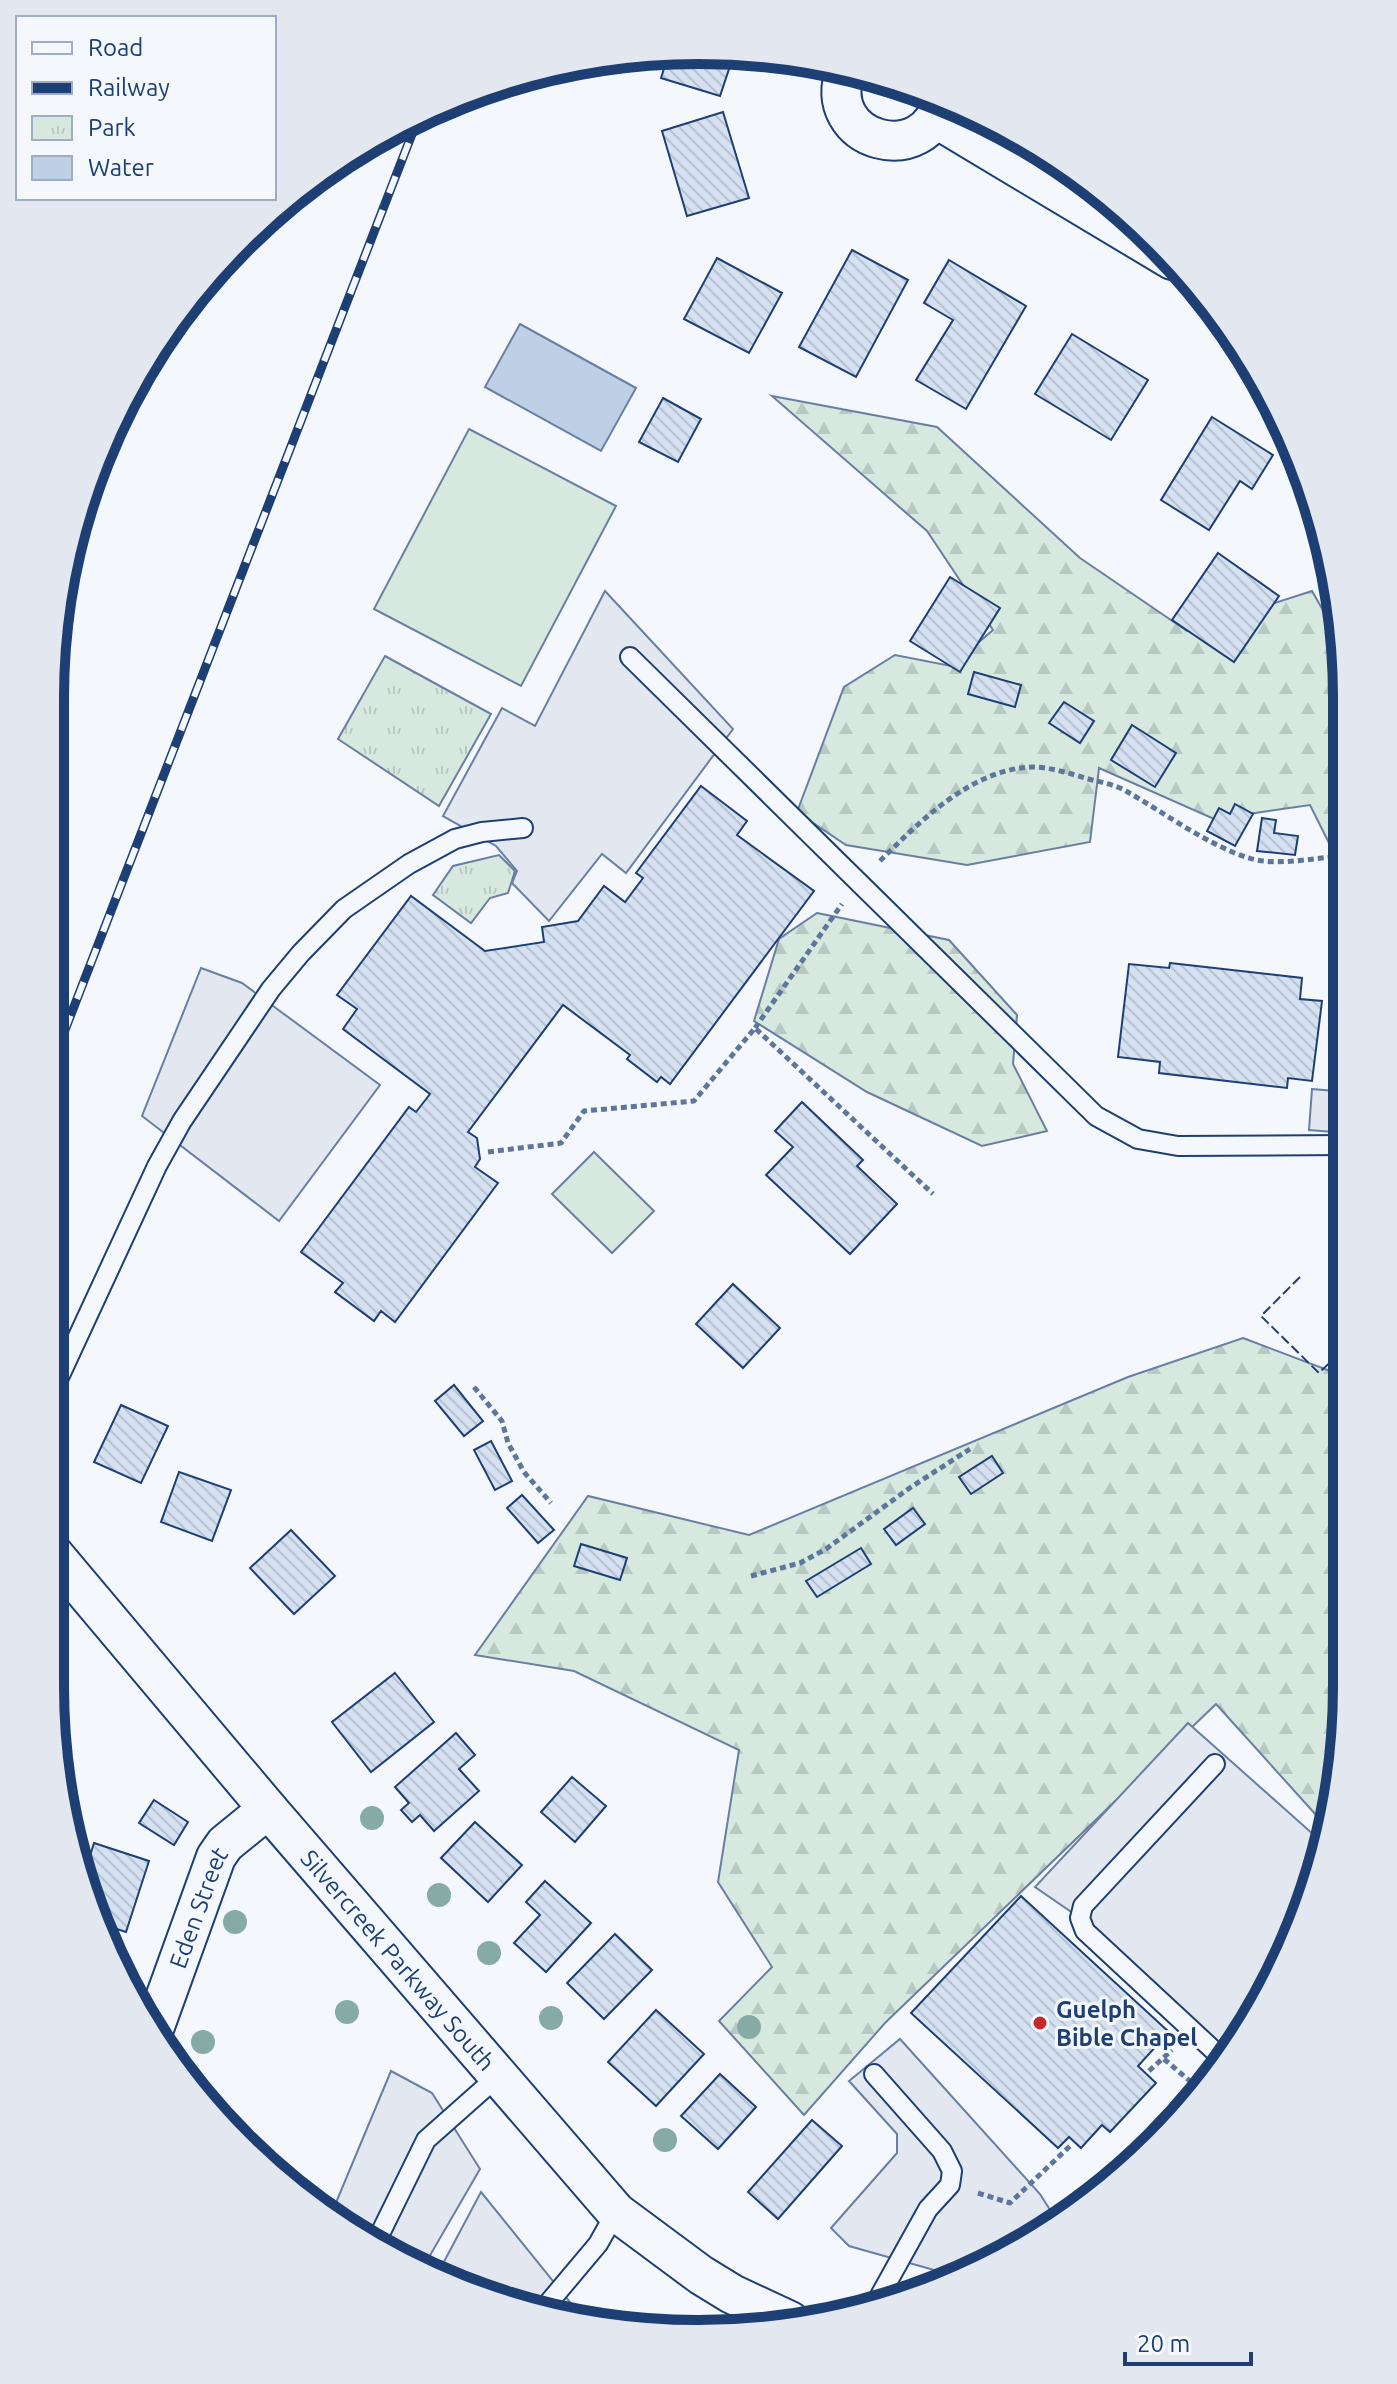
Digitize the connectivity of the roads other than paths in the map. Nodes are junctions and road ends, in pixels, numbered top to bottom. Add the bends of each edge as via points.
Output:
1 (843, 81) edge
2 (937, 110) edge
3 (951, 117) edge
4 (1127, 231) edge
5 (630, 657) dead end
6 (523, 828) dead end
7 (1333, 1145) edge
8 (64, 1367) edge
9 (64, 1567) edge
10 (1215, 1764) dead end
11 (268, 1809) junction
12 (158, 2017) edge
13 (1216, 2052) edge
14 (874, 2074) dead end
15 (497, 2077) junction
16 (616, 2212) junction
17 (380, 2234) edge
18 (882, 2292) edge
19 (549, 2302) edge
20 (778, 2315) edge

1 - 2 street via 845,110 854,125 878,140 915,136 929,126
3 - 4 street
5 - 7 lane via 1096,1116 1138,1139 1178,1146
6 - 8 lane via 455,839 409,864 344,909 301,953 271,989 164,1153
9 - 11 street, Silvercreek Parkway South
10 - 13 lane via 1083,1906 1080,1918 1085,1931
11 - 12 street, Eden Street via 216,1857
11 - 15 street, Silvercreek Parkway South
14 - 18 lane via 942,2151 952,2171 950,2185 928,2209
15 - 16 street, Silvercreek Parkway South
15 - 17 lane via 426,2140
16 - 19 lane via 598,2244
16 - 20 street, Silvercreek Parkway South via 701,2275

